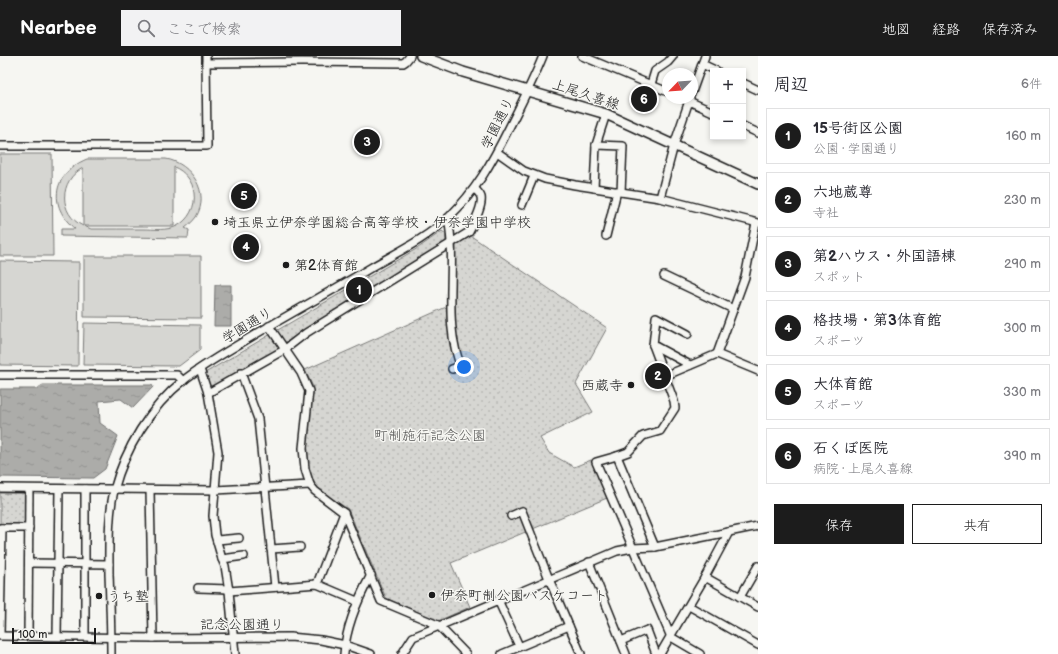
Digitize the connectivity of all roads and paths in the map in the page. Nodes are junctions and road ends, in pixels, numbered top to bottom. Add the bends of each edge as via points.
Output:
1 (410, 56) edge
2 (421, 56) edge
3 (543, 56) edge
4 (582, 56) edge
5 (673, 56) edge
6 (705, 56) edge
7 (302, 59) edge
8 (206, 60) edge
9 (702, 64) junction
10 (711, 68) edge
11 (698, 75) edge
12 (651, 84) junction
13 (746, 84) edge
14 (662, 89) edge
15 (528, 90) junction
16 (758, 90) edge
17 (686, 104) edge
18 (697, 104) edge
19 (710, 110) edge
20 (606, 114) junction
21 (746, 127) edge
22 (758, 133) edge
23 (596, 145) junction
24 (674, 145) junction
25 (0, 146) edge
26 (497, 152) junction
27 (534, 176) junction
28 (757, 183) edge
29 (594, 188) junction
30 (475, 189) junction
31 (619, 192) junction
32 (660, 198) junction
33 (522, 205) dead end
34 (448, 218) junction
35 (757, 223) edge
36 (606, 236) dead end
37 (451, 243) junction
38 (664, 276) dead end
39 (733, 309) junction
40 (269, 326) junction
41 (688, 334) dead end
42 (653, 345) junction
43 (284, 350) junction
44 (717, 354) junction
45 (690, 365) junction
46 (200, 369) junction
47 (452, 370) dead end
48 (758, 371) edge
49 (241, 373) junction
50 (0, 375) edge
51 (665, 376) junction
52 (183, 381) junction
53 (208, 393) junction
54 (617, 456) junction
55 (310, 485) junction
56 (0, 488) edge
57 (264, 488) junction
58 (29, 489) junction
59 (58, 489) junction
60 (85, 489) junction
61 (114, 490) junction
62 (150, 490) junction
63 (216, 490) junction
64 (344, 513) junction
65 (511, 516) dead end
66 (758, 526) edge
67 (1, 528) edge
68 (29, 528) junction
69 (729, 532) junction
70 (239, 538) dead end
71 (217, 540) junction
72 (300, 547) dead end
73 (655, 547) junction
74 (632, 548) junction
75 (271, 549) junction
76 (244, 556) dead end
77 (222, 559) junction
78 (589, 562) junction
79 (29, 563) junction
80 (58, 564) junction
81 (85, 564) junction
82 (109, 564) junction
83 (758, 566) edge
84 (371, 575) junction
85 (706, 577) junction
86 (549, 579) junction
87 (317, 584) junction
88 (275, 587) junction
89 (198, 588) dead end
90 (229, 590) junction
91 (740, 597) junction
92 (498, 600) junction
93 (357, 601) junction
94 (689, 606) junction
95 (758, 607) edge
96 (438, 626) junction
97 (569, 626) junction
98 (0, 635) edge
99 (28, 636) junction
100 (57, 636) junction
101 (85, 636) junction
102 (111, 637) junction
103 (671, 637) junction
104 (153, 638) junction
105 (233, 638) junction
106 (621, 641) junction
107 (345, 645) junction
108 (758, 645) edge
109 (519, 646) junction
110 (112, 654) edge
111 (235, 654) edge
112 (344, 654) edge
113 (371, 654) edge
114 (402, 654) edge
115 (466, 654) edge
116 (502, 654) edge
117 (581, 654) edge
118 (626, 654) edge
119 (656, 654) edge
120 (660, 654) edge
121 (700, 654) edge

1 - 7 street via 403,62
2 - 15 main road, 上尾久喜線 via 463,72
3 - 15 street, 学園通り
4 - 12 street
5 - 12 street via 655,71
6 - 9 street
7 - 8 street
8 - 25 street via 206,146
9 - 10 street
9 - 11 street
12 - 14 street
13 - 16 street
15 - 20 main road, 上尾久喜線
15 - 26 street, 学園通り
17 - 24 street
18 - 19 street
20 - 23 street
20 - 24 main road, 上尾久喜線
21 - 22 street
23 - 29 street
23 - 31 street via 623,146
24 - 28 main road, 上尾久喜線
24 - 32 street
26 - 27 street
26 - 30 street, 学園通り
27 - 29 street
27 - 33 street
29 - 31 street
30 - 34 street, 学園通り
30 - 37 street via 481,203 475,221 469,232
31 - 32 street
31 - 36 street
32 - 35 street
34 - 37 street
34 - 40 street, 学園通り via 409,246
35 - 39 street via 745,276
37 - 43 street via 306,333
37 - 47 street via 450,313 455,350 461,368
38 - 39 street
39 - 44 street
40 - 43 street
40 - 46 street, 学園通り
41 - 42 street via 656,317
42 - 45 street
42 - 51 street
43 - 49 street
43 - 55 street via 301,373 309,391 303,448
44 - 45 street
44 - 48 street
45 - 51 street
46 - 52 street, 学園通り
46 - 53 street
49 - 53 street
49 - 57 street via 258,420
50 - 52 street via 177,375
51 - 54 street via 675,408 660,431 643,436 628,452
52 - 61 street, 学園通り via 158,407 137,436
53 - 63 street via 218,452
54 - 73 street
54 - 74 street via 596,462
55 - 57 street
55 - 64 street
56 - 58 street
57 - 63 street
57 - 75 street
58 - 59 street
58 - 68 street
59 - 60 street
59 - 80 street
60 - 61 street
60 - 81 street
61 - 62 street
61 - 82 street, 学園通り
62 - 63 street
62 - 104 street
63 - 71 street via 213,516
64 - 84 street
64 - 87 street
65 - 86 street via 522,511
66 - 69 street
67 - 68 street
67 - 98 street
68 - 79 street
69 - 73 street
69 - 85 street
70 - 71 street
71 - 77 street
72 - 75 street
73 - 74 street
74 - 78 street
74 - 103 street
75 - 88 street
76 - 77 street
77 - 90 street
78 - 86 street
78 - 106 street
79 - 80 street
79 - 99 street
80 - 81 street
80 - 100 street
81 - 82 street
81 - 101 street
82 - 102 street, 学園通り
83 - 91 street
84 - 93 street
84 - 96 street via 381,601
85 - 91 street
85 - 94 street
86 - 92 street
86 - 97 street
87 - 88 street
87 - 93 street
88 - 90 street
89 - 90 street
90 - 105 street
91 - 95 street
92 - 96 street
92 - 109 street
93 - 107 street
94 - 103 street
94 - 108 street
96 - 114 street via 413,637
96 - 115 street
97 - 109 street
97 - 117 street
98 - 99 street, 記念公園通り
99 - 100 street, 記念公園通り
100 - 101 street, 記念公園通り
101 - 102 street, 記念公園通り
102 - 104 street, 記念公園通り
102 - 110 street, 学園通り
103 - 120 street
103 - 121 street
104 - 105 street, 記念公園通り
105 - 107 street, 記念公園通り via 290,637
105 - 111 street
106 - 118 street
106 - 119 street via 646,630
107 - 112 street
107 - 113 street, 記念公園通り
109 - 116 street

